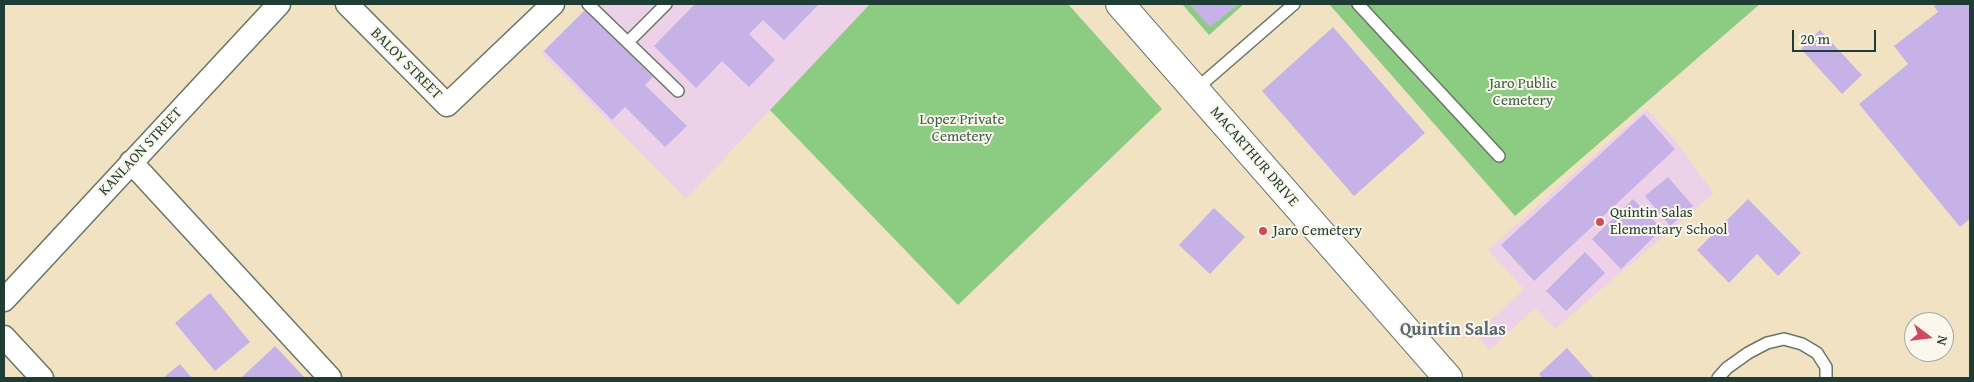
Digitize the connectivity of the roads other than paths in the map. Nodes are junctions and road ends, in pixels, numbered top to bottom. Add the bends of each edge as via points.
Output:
1 (280, 4) edge
2 (347, 4) edge
3 (553, 4) edge
4 (588, 4) edge
5 (666, 4) edge
6 (1120, 4) edge
7 (1294, 4) edge
8 (1358, 4) edge
9 (628, 42) junction
10 (1195, 90) junction
11 (678, 92) dead end
12 (1499, 156) dead end
13 (131, 162) junction
14 (4, 300) edge
15 (4, 337) edge
16 (42, 378) edge
17 (330, 378) edge
18 (1448, 378) edge
19 (1718, 378) edge
20 (1826, 378) edge

1 - 13 street, KANLAON STREET
2 - 3 street, BALOY STREET via 447,105
4 - 9 lane
5 - 9 lane
6 - 10 main road, MACARTHUR DRIVE
7 - 10 lane
8 - 12 lane
9 - 11 lane
10 - 18 main road, MACARTHUR DRIVE
13 - 14 street, KANLAON STREET
13 - 17 street
15 - 16 street
19 - 20 lane via 1748,353 1784,339 1817,353 1826,367

